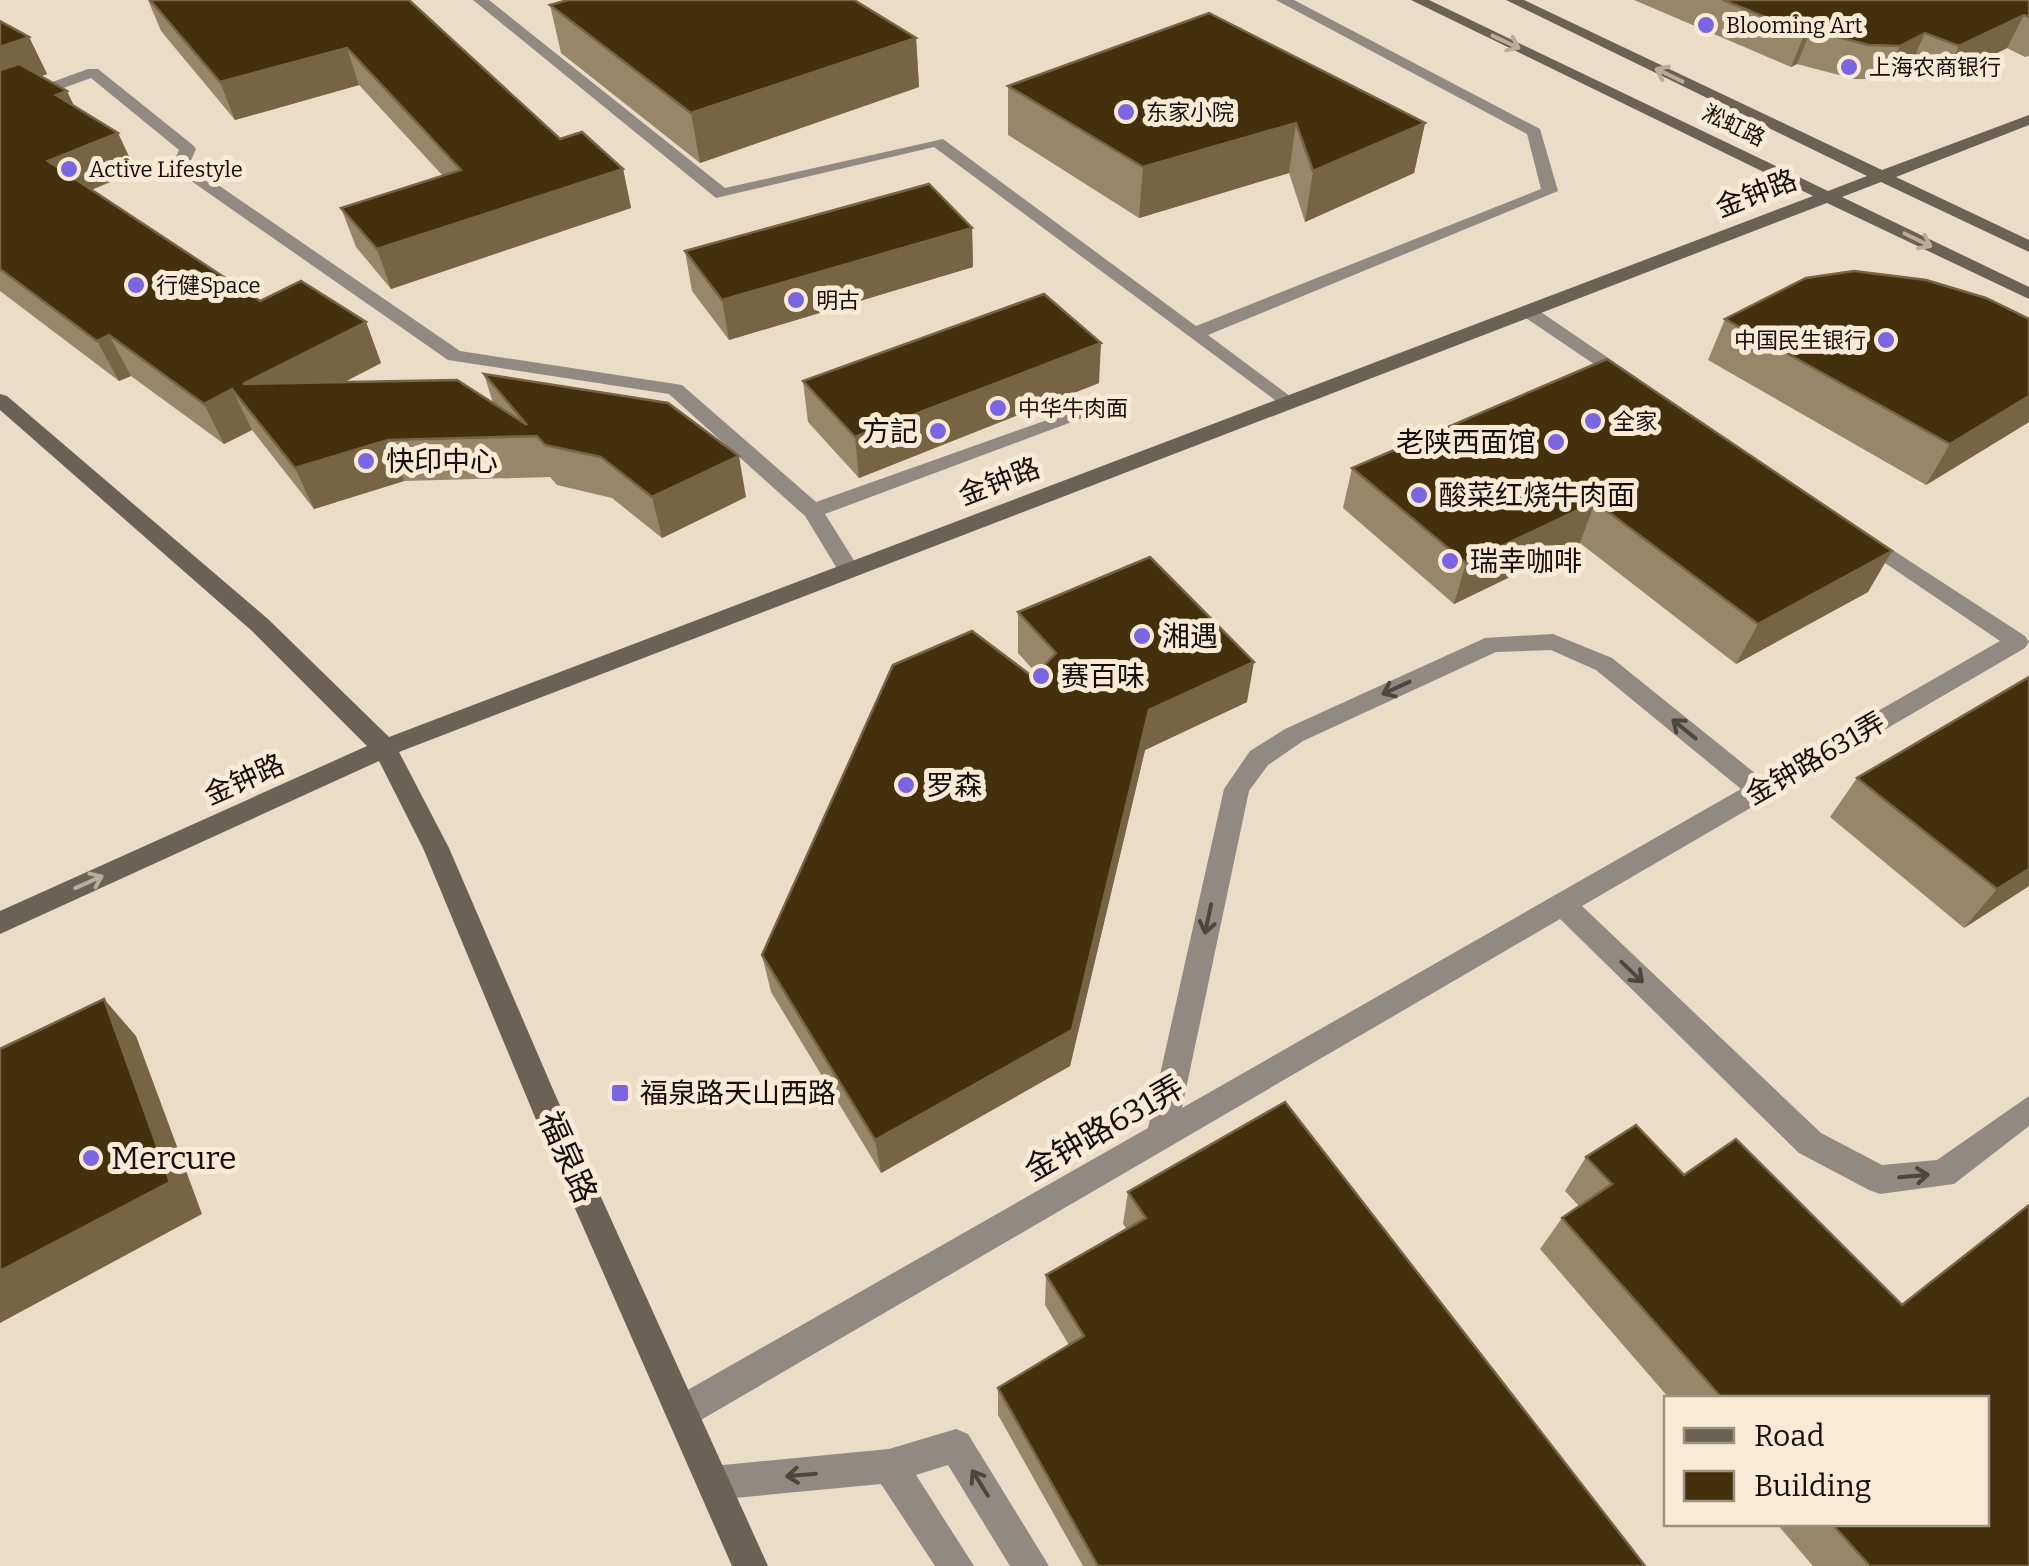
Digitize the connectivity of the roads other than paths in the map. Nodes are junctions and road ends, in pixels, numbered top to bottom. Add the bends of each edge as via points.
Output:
1 (480, 0) edge
2 (1283, 0) edge
3 (1418, 0) edge
4 (1513, 0) edge
5 (0, 106) edge
6 (2029, 120) edge
7 (1884, 177) junction
8 (1830, 197) junction
9 (2029, 248) edge
10 (2029, 294) edge
11 (1529, 312) junction
12 (1194, 334) junction
13 (1643, 389) edge
14 (0, 400) edge
15 (1288, 403) junction
16 (1105, 406) dead end
17 (813, 511) junction
18 (1838, 521) edge
19 (849, 570) junction
20 (2023, 646) edge
21 (385, 748) junction
22 (1760, 790) junction
23 (1562, 904) junction
24 (0, 922) edge
25 (2029, 1109) edge
26 (1161, 1135) junction
27 (682, 1412) junction
28 (889, 1466) junction
29 (713, 1484) junction
30 (750, 1566) edge
31 (956, 1566) edge
32 (1031, 1566) edge

1 - 12 street via 722,194 937,142
2 - 12 street via 1534,132 1550,192
3 -> 8 street, 淞虹路
7 -> 4 street, 淞虹路
5 - 17 street via 93,72 188,149 180,166 455,356 674,389
6 - 7 street, 金钟路
7 - 8 street, 金钟路
7 - 9 street, 淞虹路
8 -> 10 street, 淞虹路
8 - 11 street, 金钟路
11 - 13 street
11 - 15 street, 金钟路
12 - 15 street
14 - 21 street, 福泉路 via 260,625
15 - 19 street, 金钟路
16 - 17 street
17 - 19 street
18 - 20 street, 金钟路631弄
19 - 21 street, 金钟路
20 - 22 street, 金钟路631弄
24 -> 21 street, 金钟路
21 - 27 street, 福泉路 via 436,848
22 - 23 street, 金钟路631弄
22 -> 26 street via 1604,664 1553,642 1493,644 1294,735 1259,758 1237,789
23 -> 25 street via 1810,1144 1880,1180 1943,1174
23 - 26 street, 金钟路631弄
26 - 27 street, 金钟路631弄
27 - 29 street, 福泉路
28 -> 29 street
28 - 31 street
32 -> 28 street via 956,1446
29 - 30 street, 福泉路

